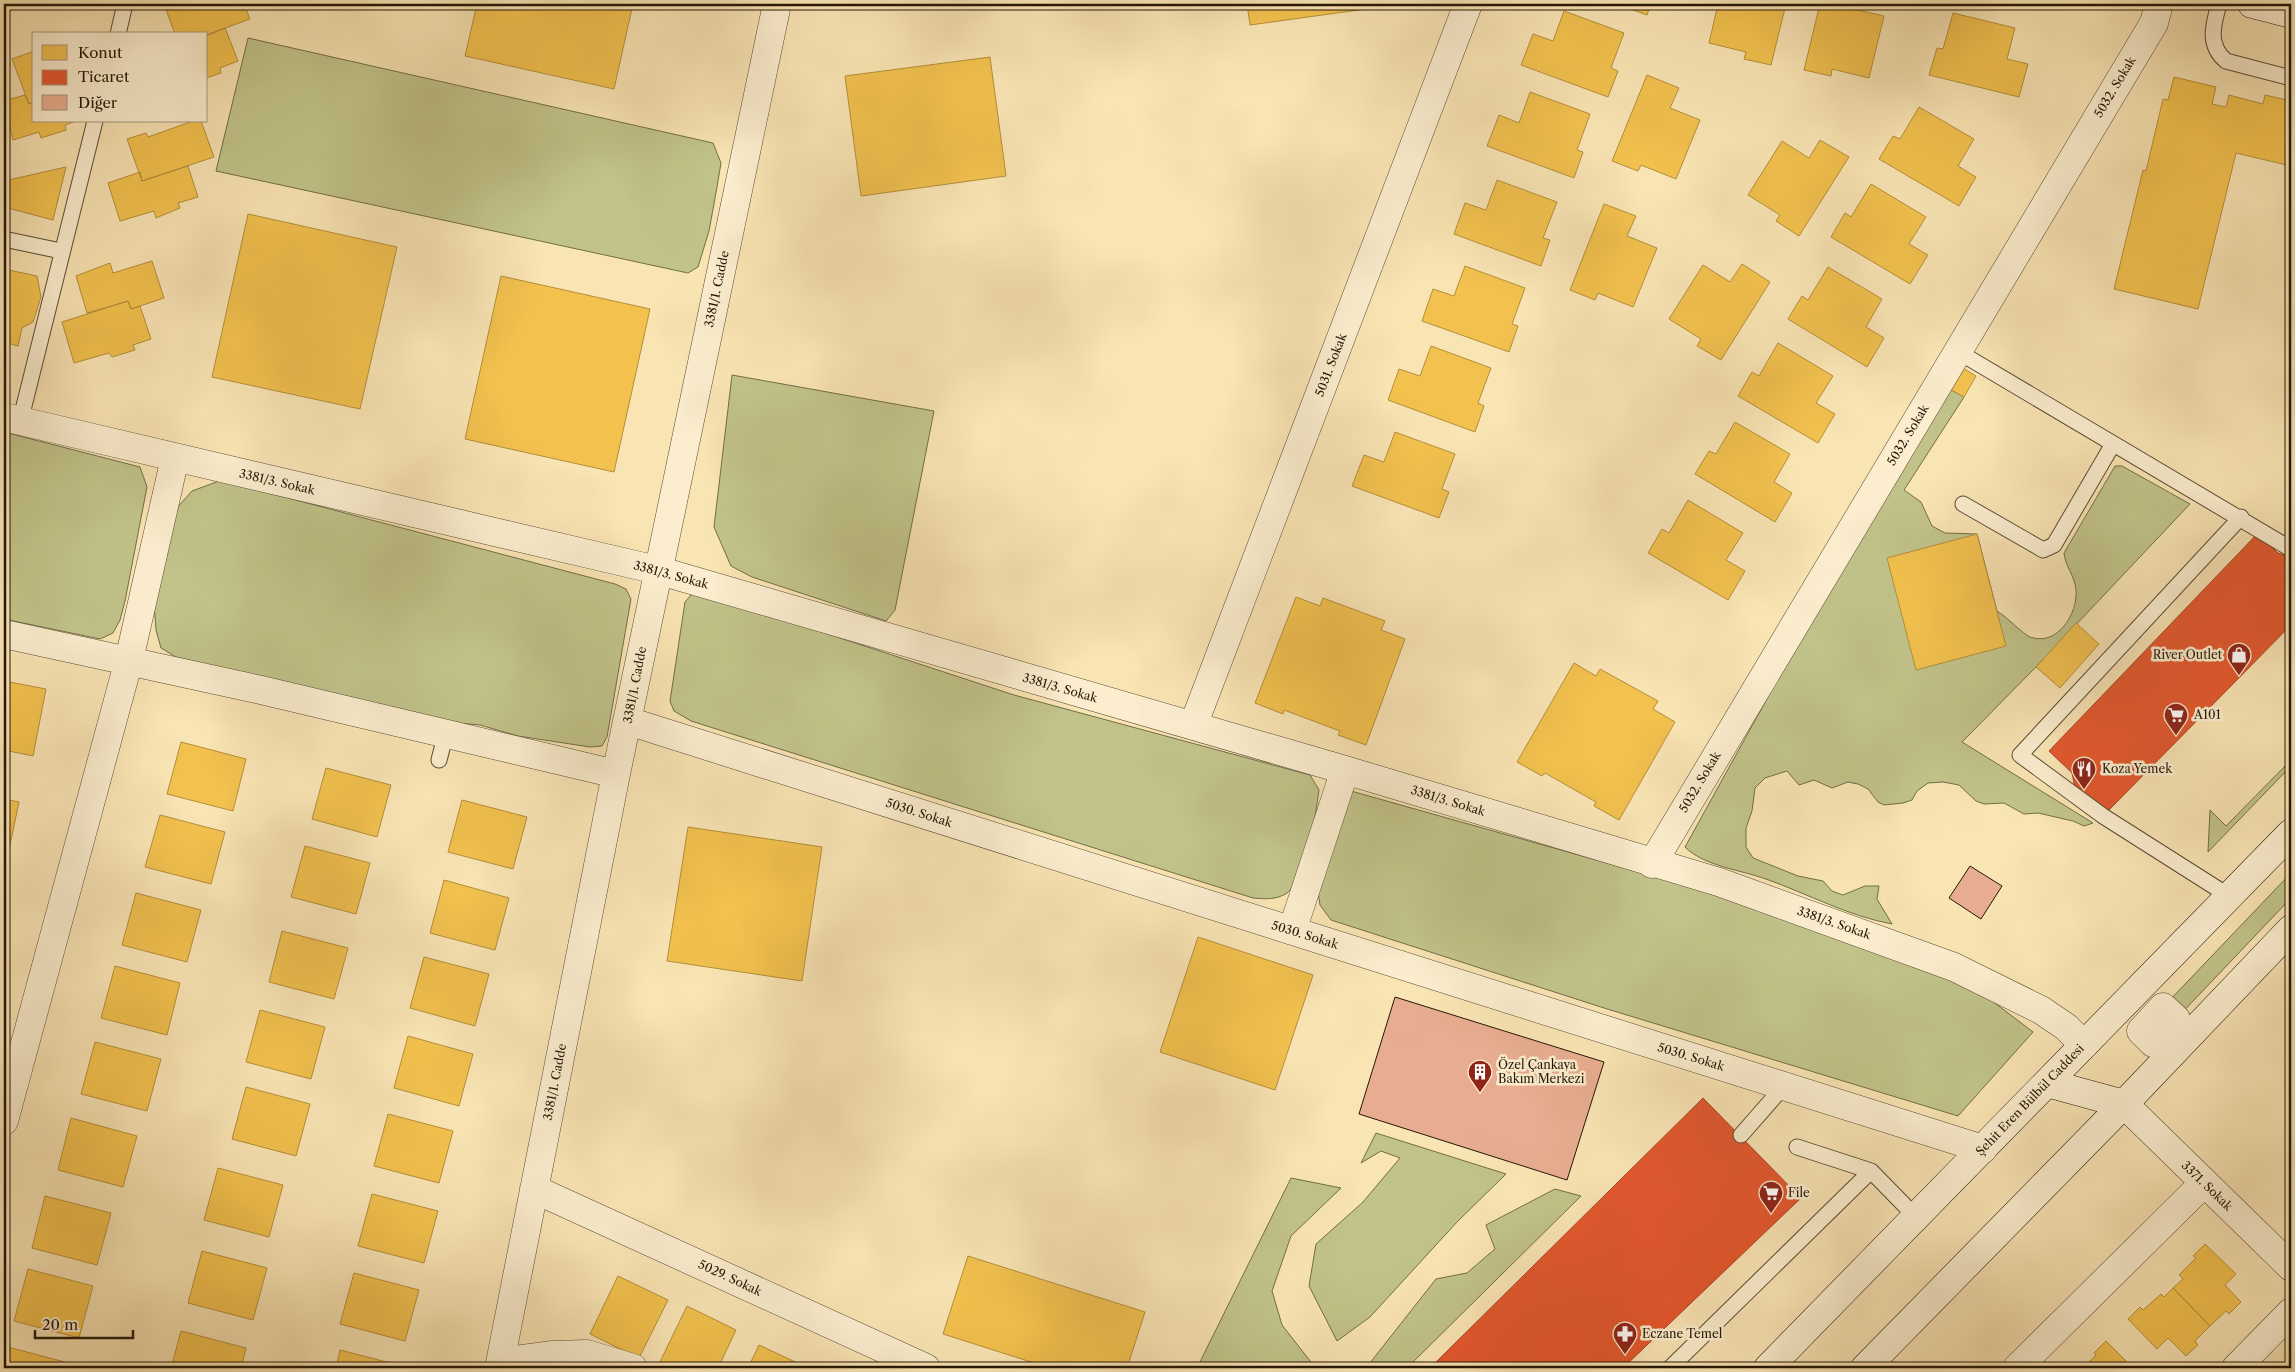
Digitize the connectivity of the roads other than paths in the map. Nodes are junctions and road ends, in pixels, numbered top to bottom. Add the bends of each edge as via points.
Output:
1 (125, 4) edge
2 (777, 4) edge
3 (1468, 4) edge
4 (2159, 4) edge
5 (2219, 4) edge
6 (2252, 4) edge
7 (2291, 14) edge
8 (118, 32) edge
9 (2291, 78) edge
10 (95, 122) edge
11 (4, 239) edge
12 (61, 251) junction
13 (1967, 357) dead end
14 (12, 419) edge
15 (2113, 444) junction
16 (175, 458) junction
17 (1964, 504) dead end
18 (2240, 517) junction
19 (2291, 549) edge
20 (657, 570) junction
21 (4, 634) edge
22 (129, 660) junction
23 (628, 721) junction
24 (1193, 726) junction
25 (446, 734) junction
26 (439, 760) dead end
27 (1345, 770) junction
28 (616, 774) junction
29 (2291, 833) edge
30 (1652, 864) junction
31 (2229, 896) junction
32 (2291, 929) edge
33 (1292, 931) junction
34 (2084, 1045) junction
35 (2047, 1083) junction
36 (1784, 1086) junction
37 (2124, 1104) junction
38 (4, 1121) edge
39 (1741, 1135) dead end
40 (1797, 1147) dead end
41 (1982, 1149) junction
42 (1870, 1170) junction
43 (2204, 1184) junction
44 (534, 1189) junction
45 (1916, 1216) junction
46 (2291, 1267) edge
47 (2291, 1312) edge
48 (500, 1365) edge
49 (633, 1368) edge
50 (926, 1368) edge
51 (1670, 1368) edge
52 (1768, 1368) edge
53 (1865, 1368) edge
54 (2017, 1368) edge
55 (2236, 1368) edge

1 - 8 lane
2 - 20 street, 3381/1. Cadde
3 - 24 street, 5031. Sokak
4 - 30 street, 5032. Sokak via 2154,23
5 - 9 lane via 2212,29 2219,55 2226,60
6 - 7 street
10 - 12 lane
11 - 12 lane
12 - 14 lane
13 - 15 lane
14 - 16 street, 3381/3. Sokak
15 - 17 lane via 2054,546 2049,549 2038,547
15 - 18 lane
16 - 20 street, 3381/3. Sokak
16 - 22 street
18 - 19 lane
18 - 31 lane via 2020,756 2103,816
20 - 23 street, 3381/1. Cadde
20 - 24 street, 3381/3. Sokak
21 - 22 street
22 - 25 street
22 - 38 street
23 - 28 street, 3381/1. Cadde
23 - 33 street, 5030. Sokak
24 - 27 street, 3381/3. Sokak
25 - 26 lane
25 - 28 street
27 - 30 street, 3381/3. Sokak
27 - 33 street
28 - 44 street, 3381/1. Cadde
29 - 31 street, Şehit Eren Bülbül Caddesi
30 - 34 street, 3381/3. Sokak via 1719,882 1954,967 2041,1010 2066,1027
31 - 34 street, Şehit Eren Bülbül Caddesi
32 - 37 street
33 - 36 street, 5030. Sokak
34 - 35 street, Şehit Eren Bülbül Caddesi
35 - 37 street
35 - 41 street, Şehit Eren Bülbül Caddesi
36 - 39 lane
36 - 41 street, 5030. Sokak
37 - 43 street, 3371. Sokak
37 - 53 street
40 - 42 lane
41 - 45 street, Şehit Eren Bülbül Caddesi
42 - 45 lane
42 - 51 lane
43 - 46 street, 3371. Sokak
43 - 54 street
44 - 48 street, 3381/1. Cadde
44 - 50 street, 5029. Sokak
45 - 52 street, Şehit Eren Bülbül Caddesi
47 - 55 street
48 - 49 street via 552,1355 586,1354

